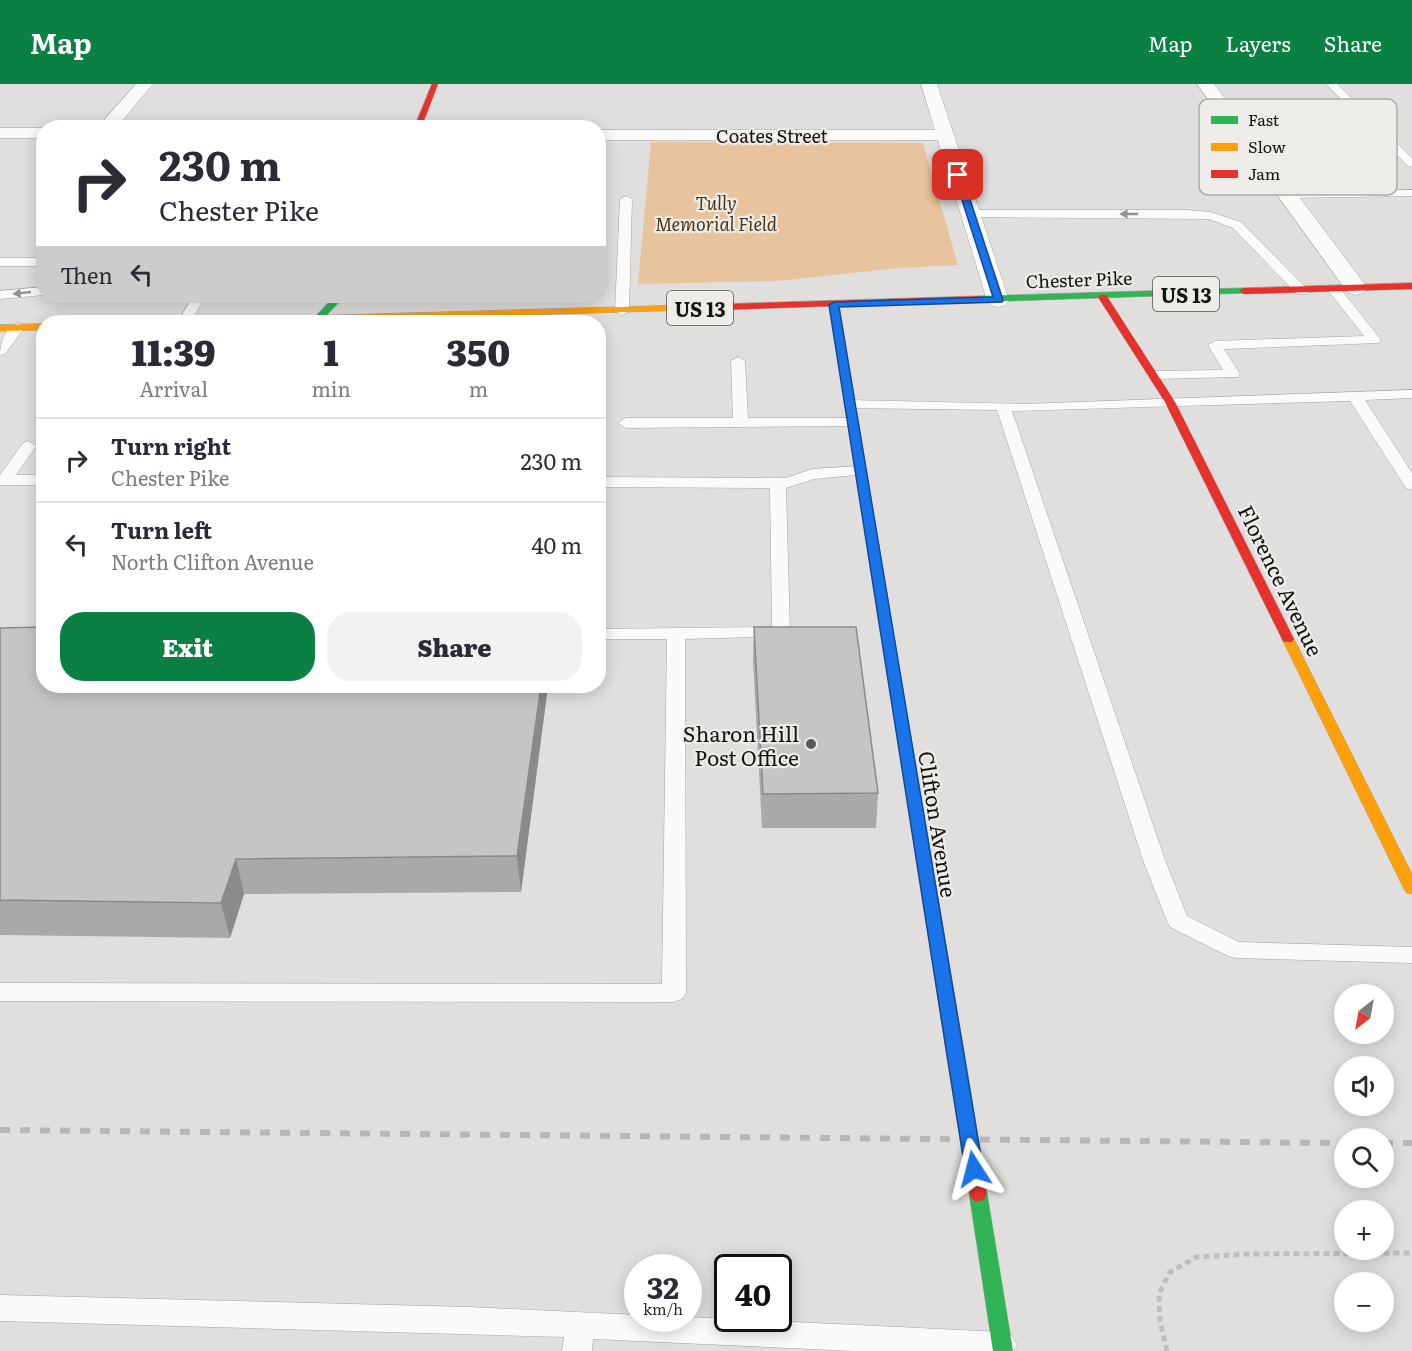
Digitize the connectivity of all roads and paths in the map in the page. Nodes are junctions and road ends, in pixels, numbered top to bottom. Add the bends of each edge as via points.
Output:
1 (145, 84) edge
2 (435, 84) edge
3 (929, 84) edge
4 (1205, 84) edge
5 (1331, 84) edge
6 (1216, 99) edge
7 (1346, 99) edge
8 (113, 120) edge
9 (420, 120) edge
10 (0, 133) edge
11 (36, 133) edge
12 (606, 135) edge
13 (946, 135) junction
14 (1397, 149) edge
15 (1412, 164) edge
16 (1397, 193) edge
17 (1412, 193) edge
18 (1287, 195) edge
19 (626, 199) dead end
20 (970, 214) junction
21 (0, 262) edge
22 (36, 262) edge
23 (1356, 288) junction
24 (1410, 288) edge
25 (1333, 289) junction
26 (1302, 291) junction
27 (36, 292) edge
28 (0, 295) edge
29 (1103, 297) junction
30 (998, 300) junction
31 (334, 303) edge
32 (834, 305) junction
33 (622, 311) junction
34 (323, 315) edge
35 (575, 315) edge
36 (18, 327) junction
37 (36, 327) edge
38 (0, 328) edge
39 (0, 351) edge
40 (738, 361) dead end
41 (1153, 375) junction
42 (1412, 394) edge
43 (1354, 395) junction
44 (1170, 402) junction
45 (849, 404) junction
46 (1004, 406) junction
47 (741, 422) junction
48 (852, 422) junction
49 (626, 423) dead end
50 (28, 446) dead end
51 (861, 471) junction
52 (3, 480) edge
53 (36, 480) edge
54 (606, 482) edge
55 (778, 483) junction
56 (1412, 485) edge
57 (606, 634) edge
58 (676, 634) junction
59 (1412, 889) edge
60 (1412, 955) edge
61 (0, 992) edge
62 (1412, 1253) edge
63 (0, 1308) edge
64 (578, 1338) edge
65 (1003, 1348) edge
66 (1167, 1351) edge

1 - 8 street
2 - 9 street
3 - 13 street
4 - 6 street
5 - 7 lane
10 - 11 street
12 - 13 street, Coates Street
13 - 20 street
14 - 15 lane
16 - 17 lane
18 - 23 street
19 - 33 lane
26 -> 20 lane via 1237,225 1210,216
20 - 30 street
21 - 22 lane
23 - 24 street, Chester Pike / US 13
23 - 25 street, Chester Pike / US 13
25 - 26 street, Chester Pike / US 13
25 - 41 lane via 1374,340 1215,345 1233,374
26 - 29 street, Chester Pike / US 13
27 -> 28 lane
29 - 30 street, Chester Pike / US 13
29 - 41 street, Florence Avenue
30 - 32 street, Chester Pike / US 13
31 - 34 street
32 - 33 street, Chester Pike / US 13
32 - 45 street, Clifton Avenue
33 - 35 street, Chester Pike / US 13
36 - 37 street
36 - 38 street
36 - 39 lane
40 - 47 lane
41 - 44 street, Florence Avenue
42 - 43 lane
43 - 44 lane
43 - 56 lane
44 - 46 lane
44 - 59 street, Florence Avenue
45 - 46 lane
45 - 48 street, Clifton Avenue
46 - 60 lane via 1154,860 1178,921 1236,950
47 - 48 lane
47 - 49 lane
48 - 51 street, Clifton Avenue
50 - 52 lane
51 - 55 lane via 812,474
51 - 65 street, Clifton Avenue, bridge
52 - 53 lane
54 - 55 lane
55 - 58 lane via 781,632
57 - 58 lane
58 - 61 lane via 674,993
62 - 66 path via 1196,1257 1169,1273 1159,1294
63 - 64 lane via 470,1320
64 - 65 lane

